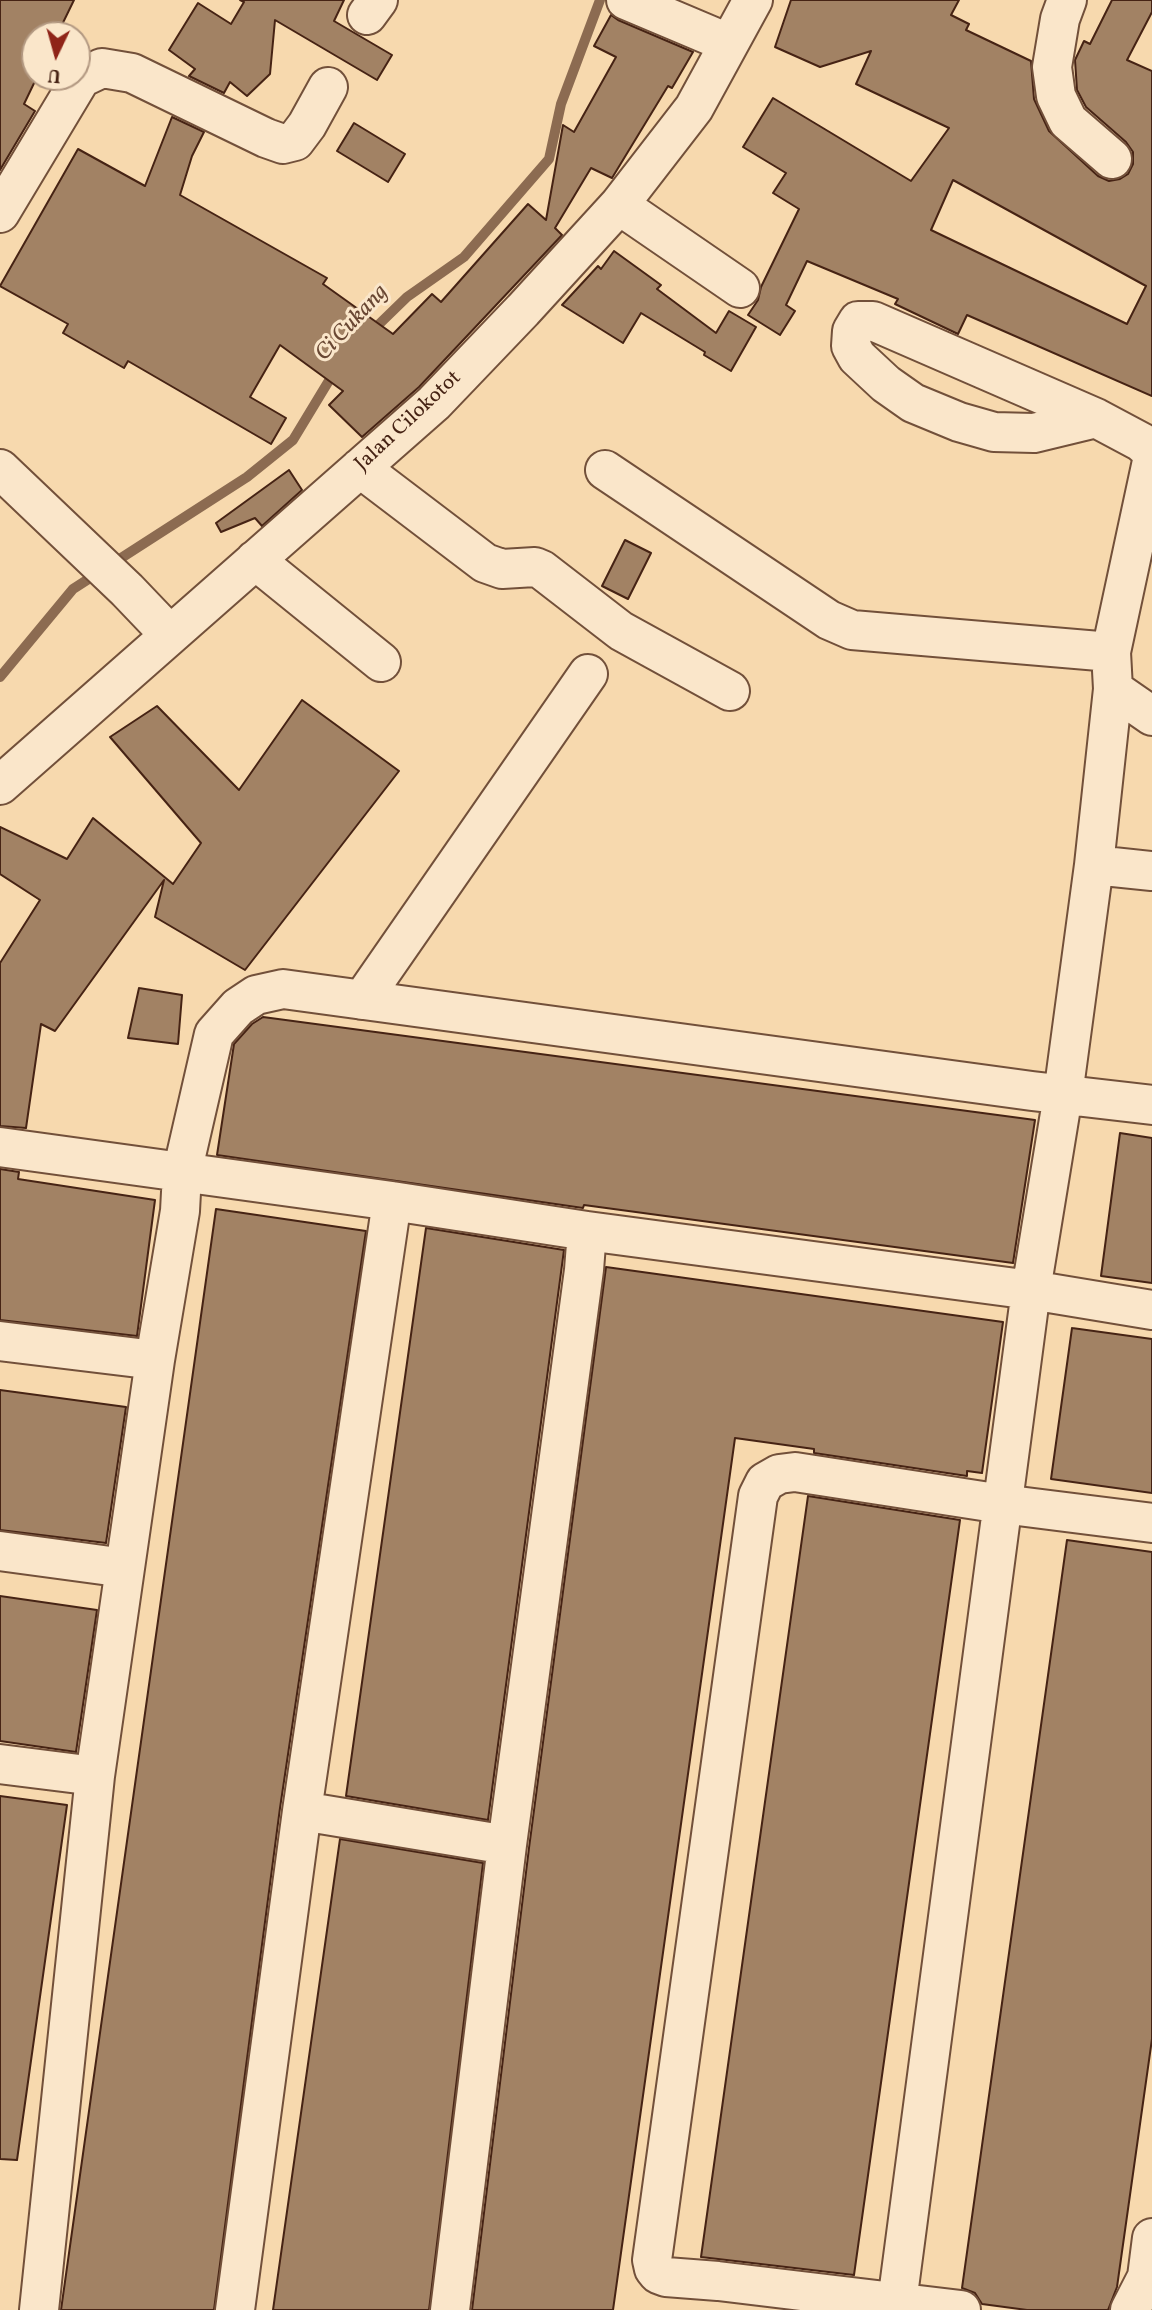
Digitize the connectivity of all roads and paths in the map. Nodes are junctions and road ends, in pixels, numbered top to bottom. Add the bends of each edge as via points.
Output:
1 (626, 0) edge
2 (753, 0) edge
3 (1067, 0) edge
4 (729, 44) junction
5 (328, 87) dead end
6 (1112, 159) dead end
7 (619, 205) junction
8 (0, 213) edge
9 (740, 288) dead end
10 (1096, 418) junction
11 (1152, 460) edge
12 (360, 468) junction
13 (0, 469) edge
14 (605, 470) dead end
15 (255, 560) junction
16 (170, 635) junction
17 (382, 662) dead end
18 (1112, 670) junction
19 (589, 674) dead end
20 (730, 691) dead end
21 (1152, 716) edge
22 (0, 785) edge
23 (1094, 866) junction
24 (1152, 872) edge
25 (362, 1000) junction
26 (1063, 1095) junction
27 (1152, 1105) edge
28 (0, 1147) edge
29 (182, 1173) junction
30 (391, 1201) junction
31 (587, 1231) junction
32 (1031, 1290) junction
33 (1152, 1310) edge
34 (0, 1341) edge
35 (155, 1360) junction
36 (1002, 1504) junction
37 (1152, 1523) edge
38 (0, 1551) edge
39 (125, 1568) junction
40 (0, 1764) edge
41 (95, 1776) junction
42 (302, 1811) junction
43 (507, 1845) junction
44 (1152, 2238) edge
45 (897, 2307) edge
46 (39, 2310) edge
47 (235, 2310) edge
48 (450, 2310) edge
49 (961, 2310) edge
50 (1130, 2310) edge

1 - 4 street
2 - 4 street, Jalan Cilokotot
3 - 6 street via 1052,67 1056,96 1068,121
4 - 7 street, Jalan Cilokotot via 694,108
5 - 8 street via 295,141 284,144 132,73 102,68 81,78
7 - 9 street
7 - 12 street, Jalan Cilokotot via 434,403
10 - 10 street via 873,321 858,321 852,331 850,346 856,357 886,384 913,403 959,422 994,432 1034,433
10 - 11 street via 1141,442 1150,450
11 - 18 street
12 - 15 street, Jalan Cilokotot
12 - 20 street via 485,563 502,569 541,570 621,631
13 - 16 street
14 - 18 street via 829,621 852,630
15 - 16 street, Jalan Cilokotot
15 - 17 street
16 - 22 street, Jalan Cilokotot
18 - 21 street
18 - 23 street
19 - 25 street
23 - 24 street
23 - 26 street
25 - 26 street
25 - 29 street via 283,989 256,995 238,1007 214,1034
26 - 27 street
26 - 32 street
28 - 29 street
29 - 30 street
29 - 35 street
30 - 31 street
30 - 42 street
31 - 32 street
31 - 43 street
32 - 33 street
32 - 36 street
34 - 35 street
35 - 39 street
36 - 37 street
36 - 45 street
36 - 45 street via 795,1472 765,1482 758,1496 652,2260 658,2274 666,2277
38 - 39 street
39 - 41 street
40 - 41 street
41 - 46 street
42 - 43 street
42 - 47 street
43 - 48 street
44 - 50 street via 1147,2277
45 - 49 street

